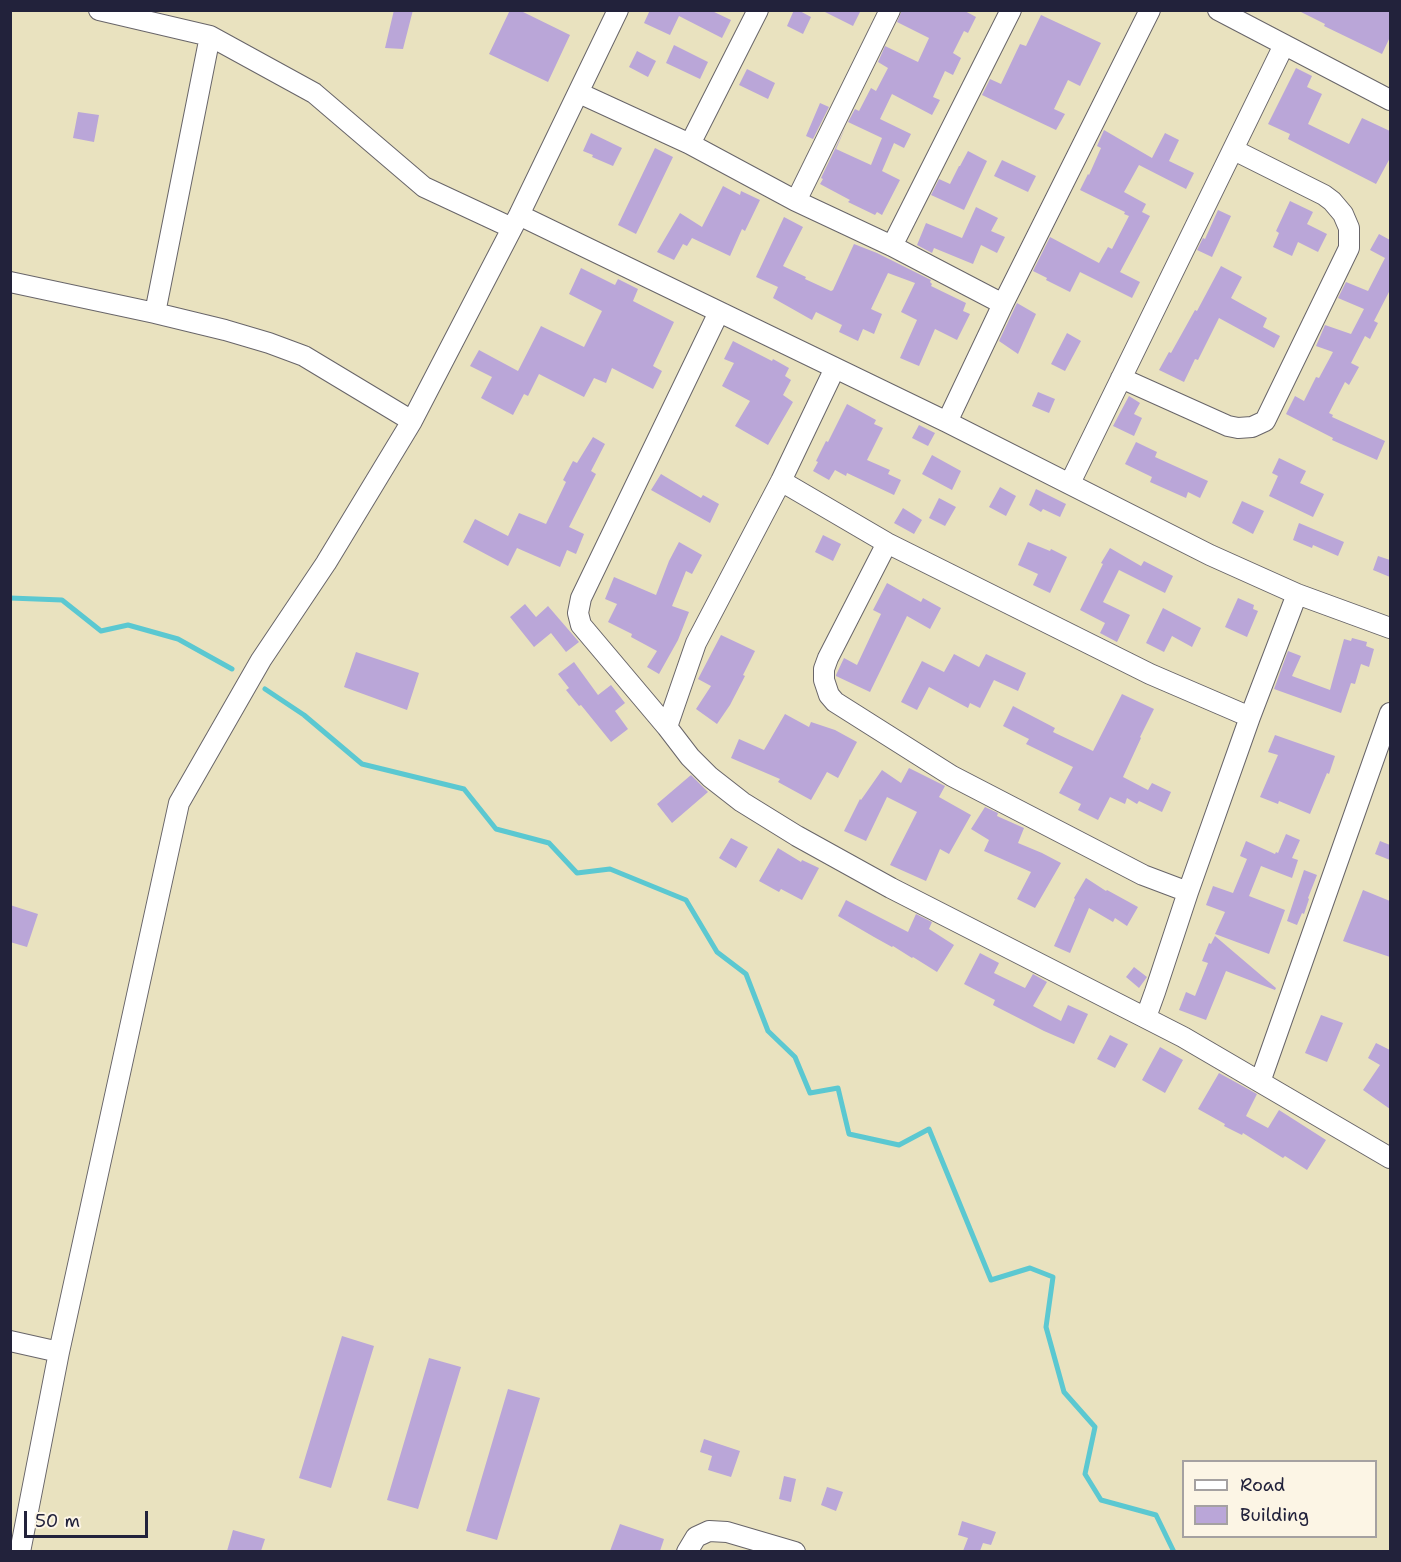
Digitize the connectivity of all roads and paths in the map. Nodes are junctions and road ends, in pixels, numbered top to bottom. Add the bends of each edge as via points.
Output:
1 (99, 10) edge
2 (618, 10) edge
3 (758, 10) edge
4 (890, 10) edge
5 (1011, 10) edge
6 (1150, 10) edge
7 (1218, 10) edge
8 (210, 36) junction
9 (1284, 45) junction
10 (579, 93) junction
11 (1390, 100) edge
12 (690, 144) junction
13 (1234, 150) junction
14 (796, 201) junction
15 (516, 221) junction
16 (892, 246) junction
17 (10, 282) edge
18 (1003, 304) junction
19 (719, 312) junction
20 (155, 313) junction
21 (835, 368) junction
22 (1121, 378) junction
23 (412, 421) junction
24 (947, 422) junction
25 (781, 481) junction
26 (1070, 483) junction
27 (887, 543) junction
28 (1297, 594) junction
29 (1390, 628) edge
30 (1390, 713) edge
31 (1250, 717) junction
32 (667, 727) junction
33 (1188, 892) junction
34 (1146, 1017) junction
35 (1260, 1082) junction
36 (1390, 1158) edge
37 (10, 1341) edge
38 (59, 1352) junction
39 (20, 1551) edge
40 (687, 1551) edge
41 (795, 1551) edge

1 - 8 street
2 - 10 street
3 - 12 street
4 - 14 street
5 - 16 street
6 - 18 street
7 - 9 street
8 - 15 street via 314,93 424,187
8 - 20 street
9 - 11 street
9 - 13 street
10 - 12 street
10 - 15 street
12 - 14 street
13 - 22 street
13 - 22 street via 1324,195 1343,214 1349,228 1349,248 1266,421 1252,427 1228,426
14 - 16 street
15 - 19 street
15 - 23 street
16 - 18 street
17 - 20 street
18 - 24 street
19 - 21 street
19 - 32 street via 581,598 578,614 581,625
20 - 23 street via 225,330 304,356
21 - 24 street
21 - 25 street
22 - 26 street
23 - 38 street via 326,563 261,660 180,803
24 - 26 street
25 - 27 street
25 - 32 street via 696,643
26 - 28 street via 1210,555
27 - 31 street via 1150,674
27 - 33 street via 824,669 829,695 835,702 952,776 1143,875
28 - 29 street
28 - 31 street
30 - 35 street
31 - 33 street
32 - 34 street via 710,777 788,830 891,888
33 - 34 street
34 - 35 street
35 - 36 street
37 - 38 street
38 - 39 street
40 - 41 street via 696,1537 727,1532

